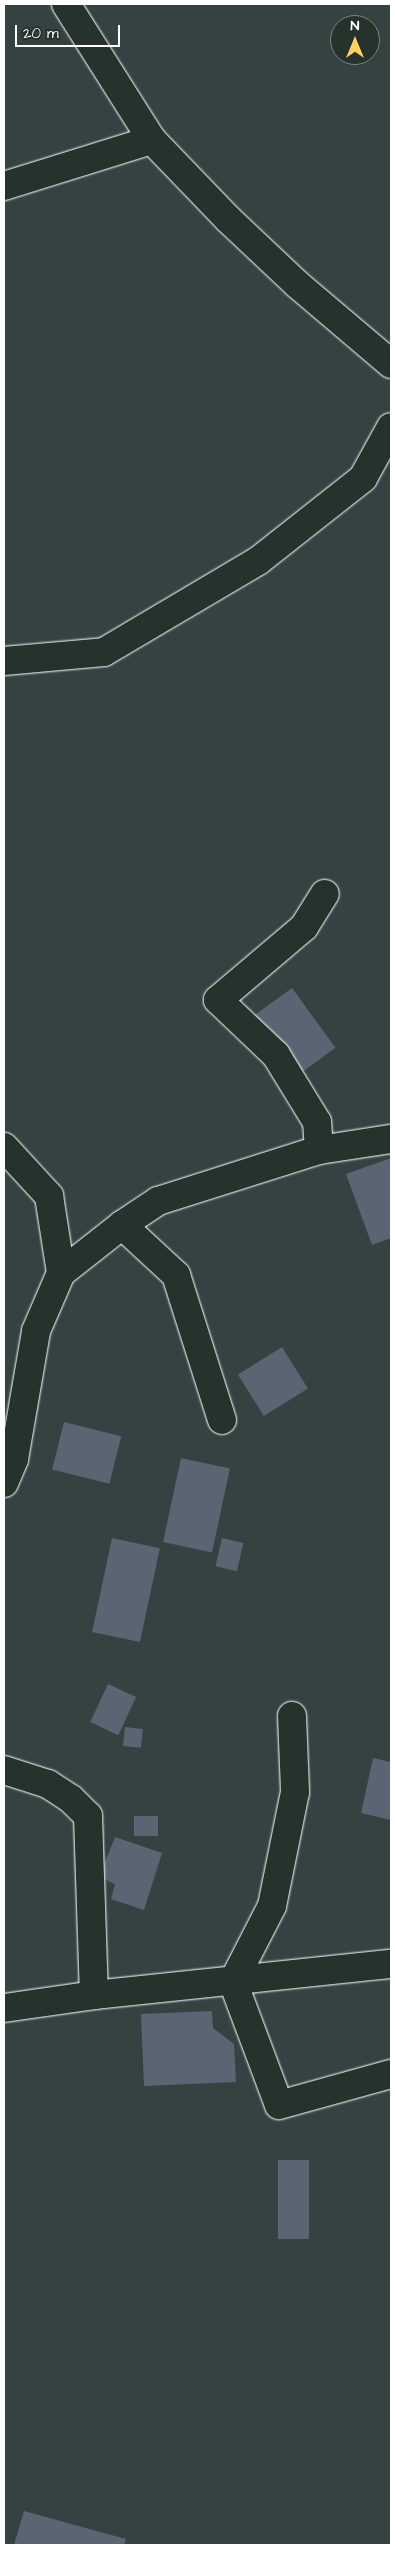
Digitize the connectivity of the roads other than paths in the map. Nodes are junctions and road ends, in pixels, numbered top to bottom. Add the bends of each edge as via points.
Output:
1 (66, 4) edge
2 (152, 140) junction
3 (4, 186) edge
4 (391, 364) edge
5 (391, 427) edge
6 (4, 661) edge
7 (325, 894) dead end
8 (391, 1139) edge
9 (4, 1147) edge
10 (319, 1150) junction
11 (122, 1225) junction
12 (61, 1273) junction
13 (222, 1420) dead end
14 (4, 1483) edge
15 (292, 1716) dead end
16 (4, 1770) edge
17 (391, 1964) edge
18 (233, 1982) junction
19 (94, 1995) junction
20 (4, 2008) edge
21 (391, 2074) edge

1 - 2 street
2 - 3 street
2 - 4 street via 298,285
5 - 6 street via 364,478 258,561 104,652
7 - 10 street via 304,927 218,1000 276,1055 317,1122
8 - 10 street
9 - 12 street via 49,1196
10 - 11 street via 180,1192 158,1201
11 - 12 street
11 - 13 street via 176,1275
12 - 14 street via 36,1331 14,1459
15 - 18 street via 295,1792 272,1906
16 - 19 street via 48,1784 71,1799 88,1816
17 - 18 street
18 - 19 street
18 - 21 street via 279,2105
19 - 20 street

